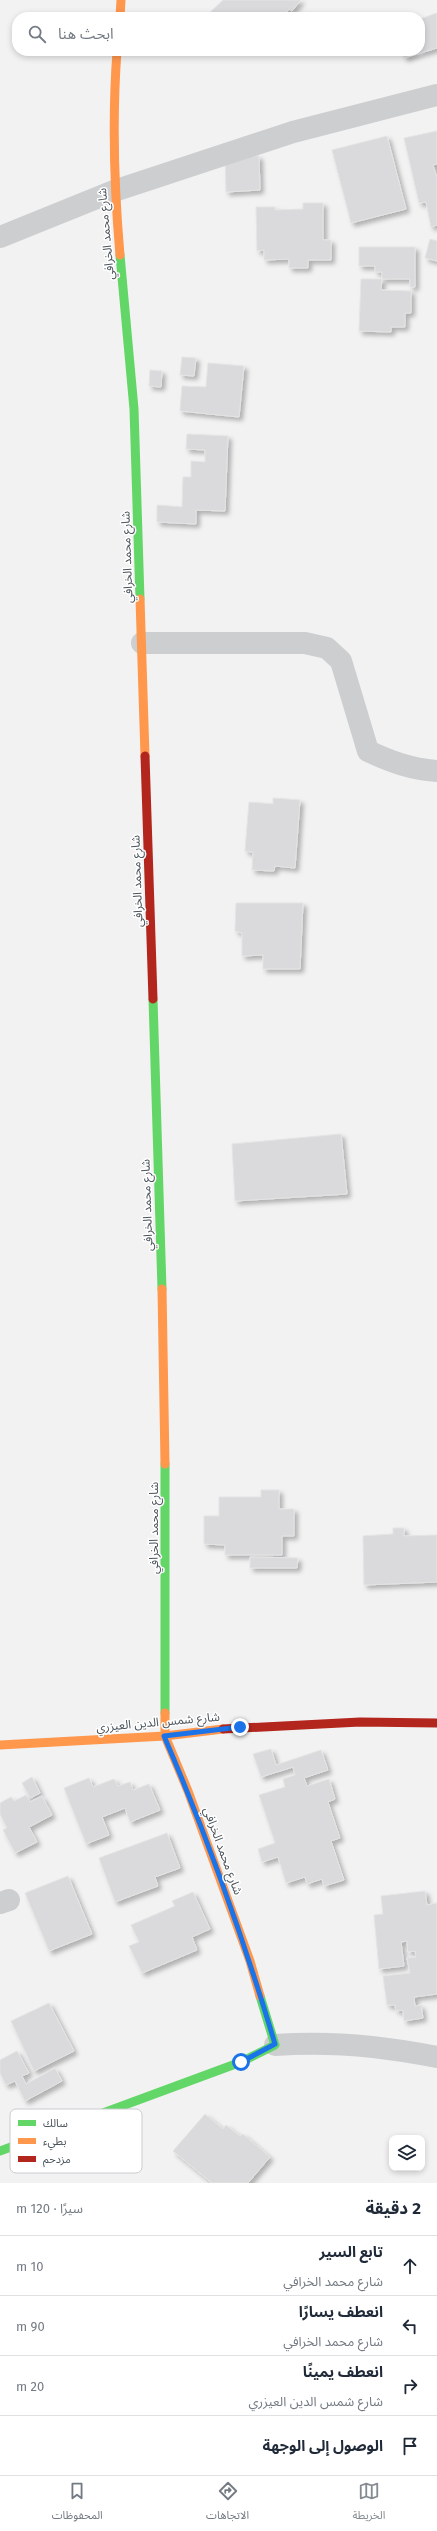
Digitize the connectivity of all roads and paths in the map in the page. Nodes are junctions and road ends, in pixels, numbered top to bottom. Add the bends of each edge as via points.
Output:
1 (121, 0) edge
2 (120, 12) edge
3 (117, 56) edge
4 (437, 95) edge
5 (114, 191) junction
6 (0, 237) edge
7 (142, 644) junction
8 (437, 771) edge
9 (437, 1724) edge
10 (164, 1736) junction
11 (0, 1744) edge
12 (275, 2044) junction
13 (437, 2057) edge
14 (114, 2109) edge
15 (10, 2147) edge
16 (0, 2151) edge

1 - 2 street
3 - 5 street, شارع محمد الخرافي
4 - 5 street via 293,132
5 - 6 street
5 - 7 street, شارع محمد الخرافي via 134,409
7 - 8 street via 305,644 326,648 341,661 368,750 388,761 416,769
7 - 10 street, شارع محمد الخرافي via 165,1379
9 - 10 street, شارع شمس الدين العيزري via 360,1722 240,1727
10 - 11 street, شارع شمس الدين العيزري
10 - 12 street, شارع محمد الخرافي via 188,1791 247,1954
12 - 13 street via 313,2042 401,2050
12 - 14 street via 241,2062
15 - 16 street

